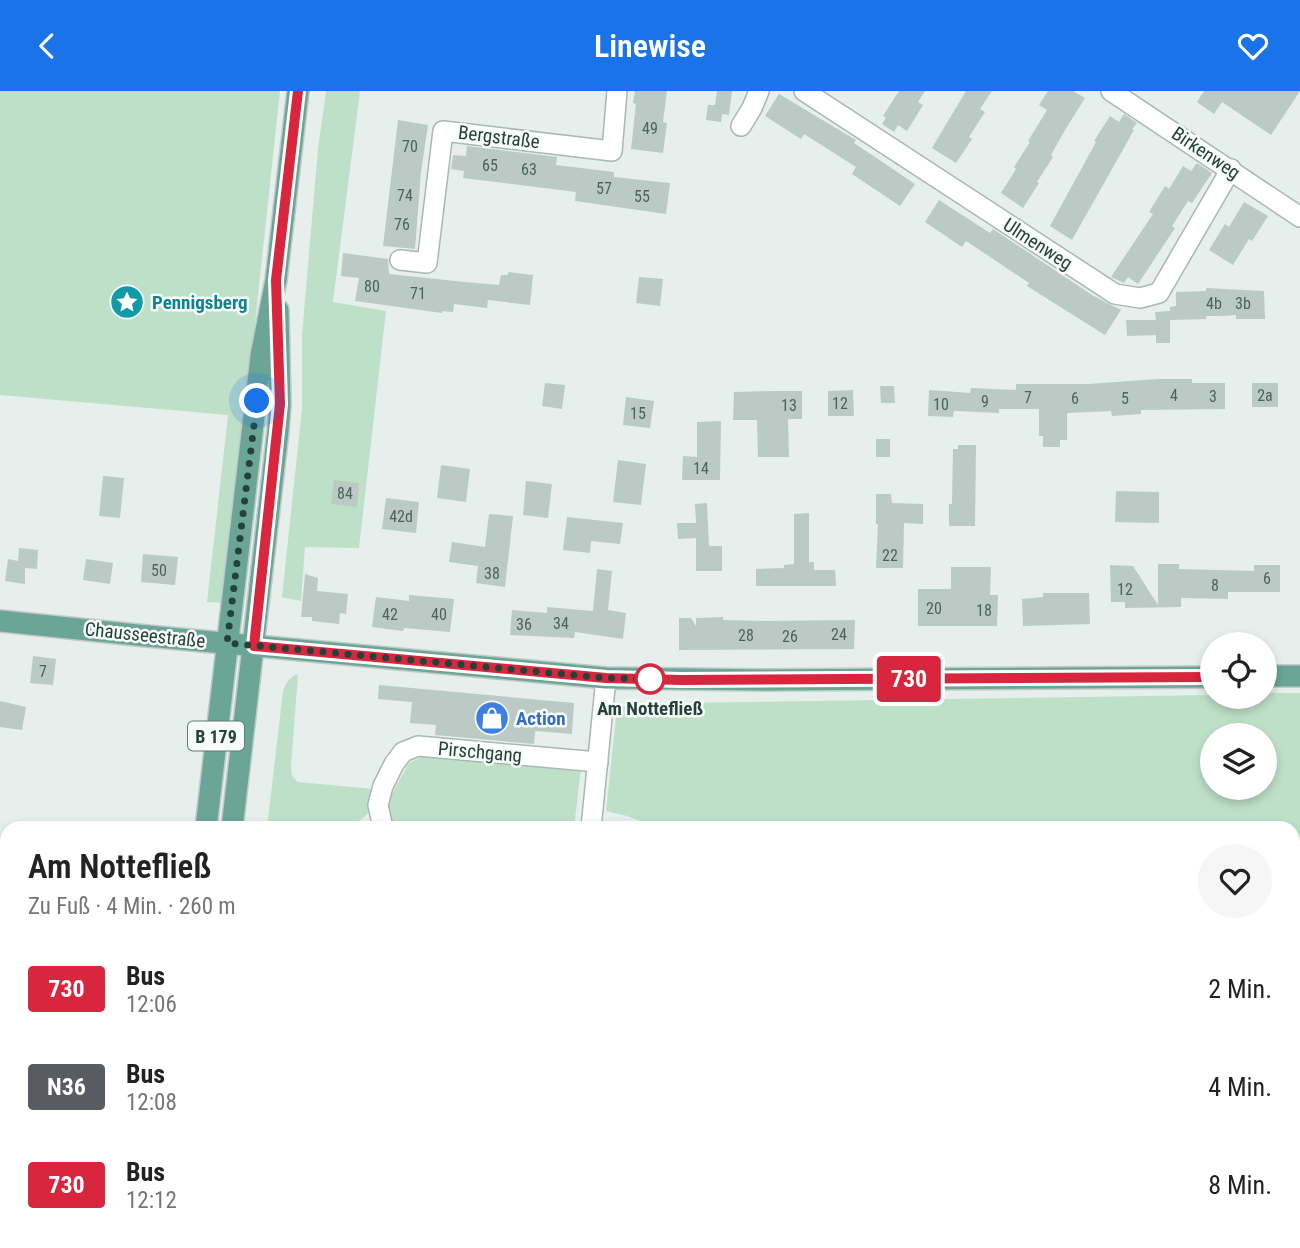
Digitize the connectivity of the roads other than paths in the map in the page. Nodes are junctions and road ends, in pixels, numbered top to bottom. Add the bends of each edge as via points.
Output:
1 (298, 91) edge
2 (617, 91) edge
3 (759, 91) edge
4 (804, 91) edge
5 (1111, 91) edge
6 (741, 126) dead end
7 (1231, 169) junction
8 (1300, 217) edge
9 (400, 260) dead end
10 (276, 280) junction
11 (0, 621) edge
12 (227, 643) junction
13 (254, 646) junction
14 (1277, 676) edge
15 (1300, 676) edge
16 (1200, 677) edge
17 (606, 678) junction
18 (598, 762) junction
19 (207, 821) edge
20 (233, 821) edge
21 (381, 821) edge
22 (592, 821) edge

1 - 10 main road, B 179
2 - 9 street, Bergstraße via 612,151 443,131 427,264
3 - 6 street
4 - 7 street, Ulmenweg via 1115,294 1140,298 1159,293
5 - 7 street, Birkenweg
7 - 8 street, Birkenweg
10 - 12 main road, B 179 via 261,356
10 - 13 main road, B 179 via 280,404
11 - 12 main road, Chausseestraße
12 - 13 main road, Chausseestraße
12 - 19 main road, B 179
13 - 17 main road, Chausseestraße
13 - 20 main road, B 179
14 - 15 main road
16 - 17 main road, Chausseestraße
17 - 18 street
18 - 21 street, Pirschgang via 418,746 403,752 383,786 378,805
18 - 22 street

